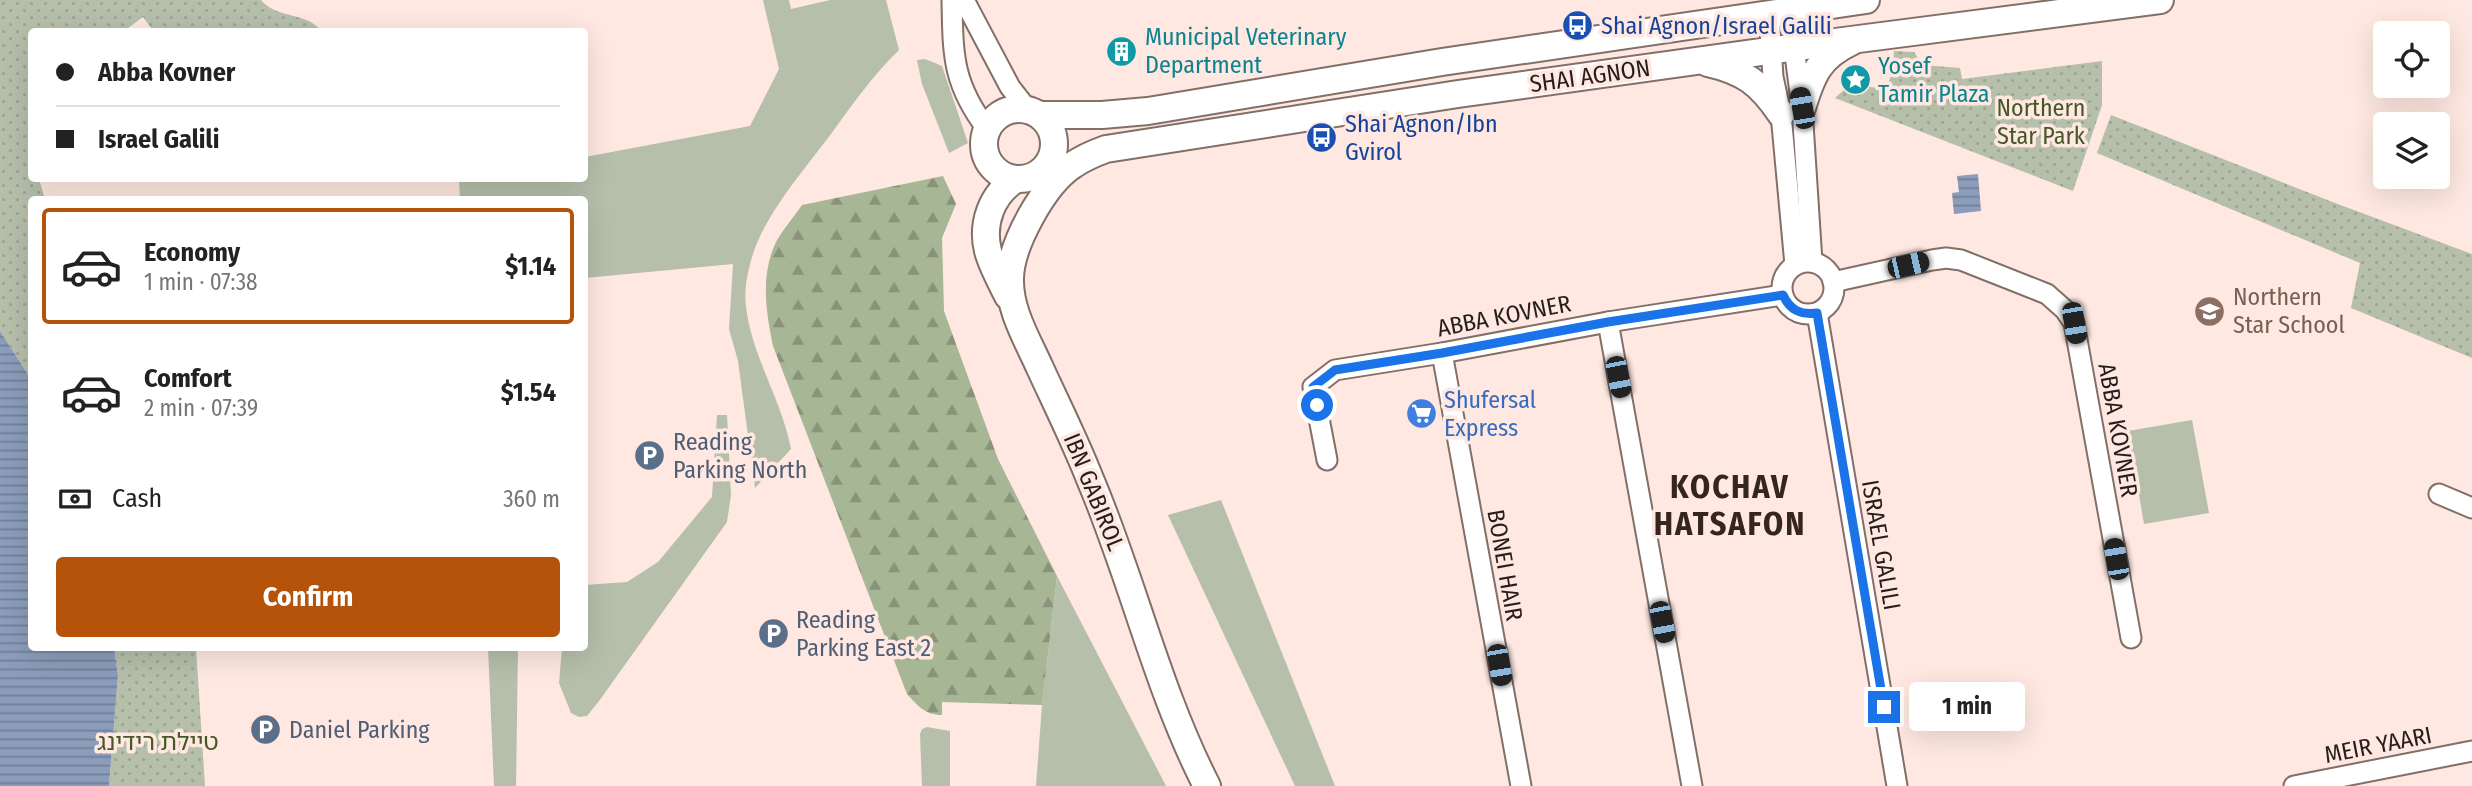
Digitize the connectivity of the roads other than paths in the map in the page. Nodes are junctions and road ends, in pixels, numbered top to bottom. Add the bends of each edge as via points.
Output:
1 (952, 0) edge
2 (964, 0) edge
3 (1866, 0) edge
4 (2160, 0) edge
5 (1782, 13) junction
6 (1855, 40) junction
7 (1782, 49) junction
8 (1700, 61) junction
9 (1792, 111) junction
10 (1034, 113) junction
11 (1284, 122) junction
12 (987, 129) junction
13 (1051, 159) junction
14 (1016, 179) junction
15 (1041, 201) joint
16 (1803, 264) junction
17 (1833, 282) junction
18 (1783, 295) junction
19 (1014, 310) junction
20 (1817, 313) junction
21 (1608, 322) junction
22 (1442, 353) junction
23 (1327, 460) dead end
24 (2439, 494) dead end
25 (2472, 508) edge
26 (2131, 638) dead end
27 (2472, 751) edge
28 (1207, 786) edge
29 (1521, 786) edge
30 (1692, 786) edge
31 (1898, 786) edge
32 (2294, 786) edge

1 - 12 street via 954,62
2 - 10 street via 1004,78
3 - 5 main road, SHAI AGNON
4 - 6 main road, SHAI AGNON
5 - 7 street
5 - 10 main road, SHAI AGNON via 1442,62 1148,111 1102,116
6 - 7 main road, SHAI AGNON
6 - 9 main road via 1826,57
7 - 8 main road, SHAI AGNON
7 - 9 street via 1773,77
8 - 9 main road via 1734,70
8 - 11 main road, SHAI AGNON
9 - 16 street
10 - 12 main road via 1012,109 997,116
10 - 13 main road via 1047,122 1054,140
11 - 13 main road via 1102,142
11 - 15 main road, SHAI AGNON via 1106,149 1073,164
12 - 14 main road via 987,159 998,172
13 - 14 main road via 1037,175
14 - 19 main road via 999,191 994,201 986,239
15 - 19 main road, IBN GABIROL via 1014,254 1010,278
16 - 17 street via 1827,270
16 - 18 street via 1784,279
17 - 20 street via 1830,302
17 - 26 street, ABBA KOVNER via 1946,258 1968,262 2047,294 2065,310 2074,323
18 - 20 street via 1800,313
18 - 21 street, ABBA KOVNER
19 - 28 main road, IBN GABIROL via 1091,480 1160,676
20 - 31 street, ISRAEL GALILI
21 - 22 street, ABBA KOVNER
21 - 30 street
22 - 23 street, ABBA KOVNER via 1335,370 1313,387
22 - 29 street, BONEI HAIR
24 - 25 street
27 - 32 street, MEIR YAARI

